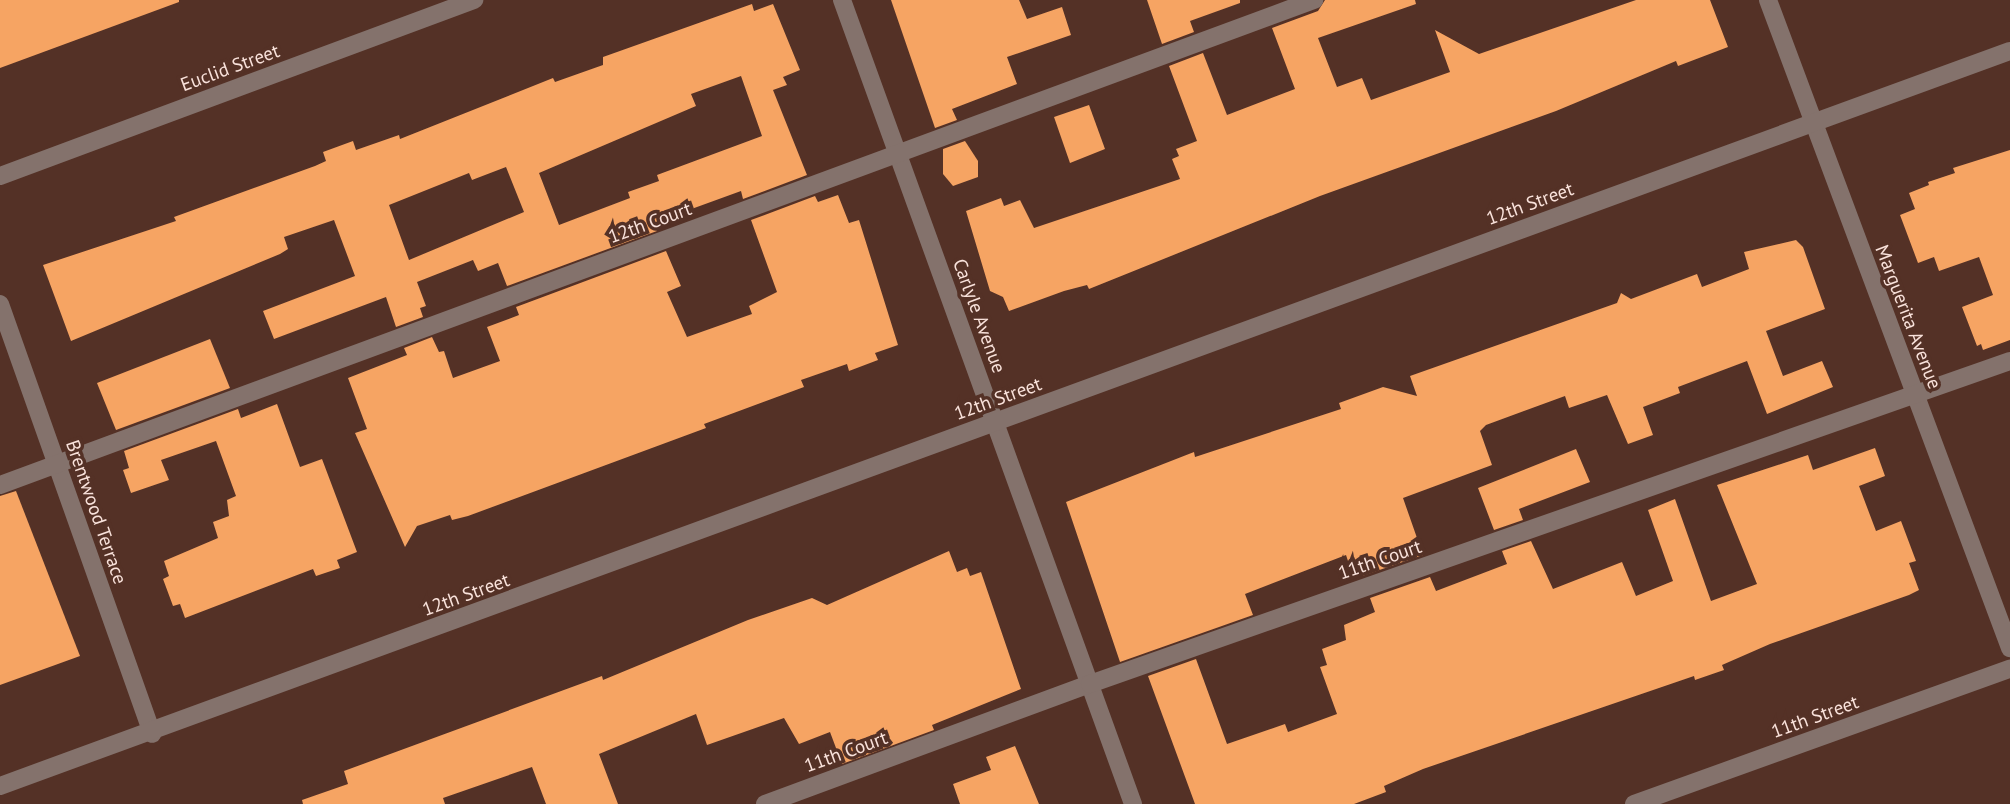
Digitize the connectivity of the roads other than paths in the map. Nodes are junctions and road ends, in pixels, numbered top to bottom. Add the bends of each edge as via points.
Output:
1 (474, 0) edge
2 (842, 0) edge
3 (1314, 0) edge
4 (1768, 0) edge
5 (2010, 51) edge
6 (1813, 124) junction
7 (898, 154) junction
8 (0, 176) edge
9 (0, 304) edge
10 (2010, 361) edge
11 (1915, 396) junction
12 (995, 422) junction
13 (56, 464) junction
14 (0, 485) edge
15 (2010, 648) edge
16 (2010, 670) edge
17 (1090, 684) junction
18 (152, 734) junction
19 (0, 786) edge
20 (765, 804) edge
21 (1133, 804) edge
22 (1634, 804) edge

1 - 8 street, Euclid Street
2 - 7 street, Carlyle Avenue
3 - 7 street, 12th Court
4 - 6 street, Marguerita Avenue
5 - 6 street, 12th Street
6 - 11 street, Marguerita Avenue
6 - 12 street, 12th Street
7 - 12 street, Carlyle Avenue
7 - 13 street, 12th Court
9 - 13 street, Brentwood Terrace
10 - 11 street, 11th Court
11 - 15 street, Marguerita Avenue
11 - 17 street, 11th Court
12 - 17 street, Carlyle Avenue
12 - 18 street, 12th Street
13 - 14 street, 12th Court
13 - 18 street, Brentwood Terrace
16 - 22 street, 11th Street
17 - 20 street, 11th Court
17 - 21 street, Carlyle Avenue
18 - 19 street, 12th Street

